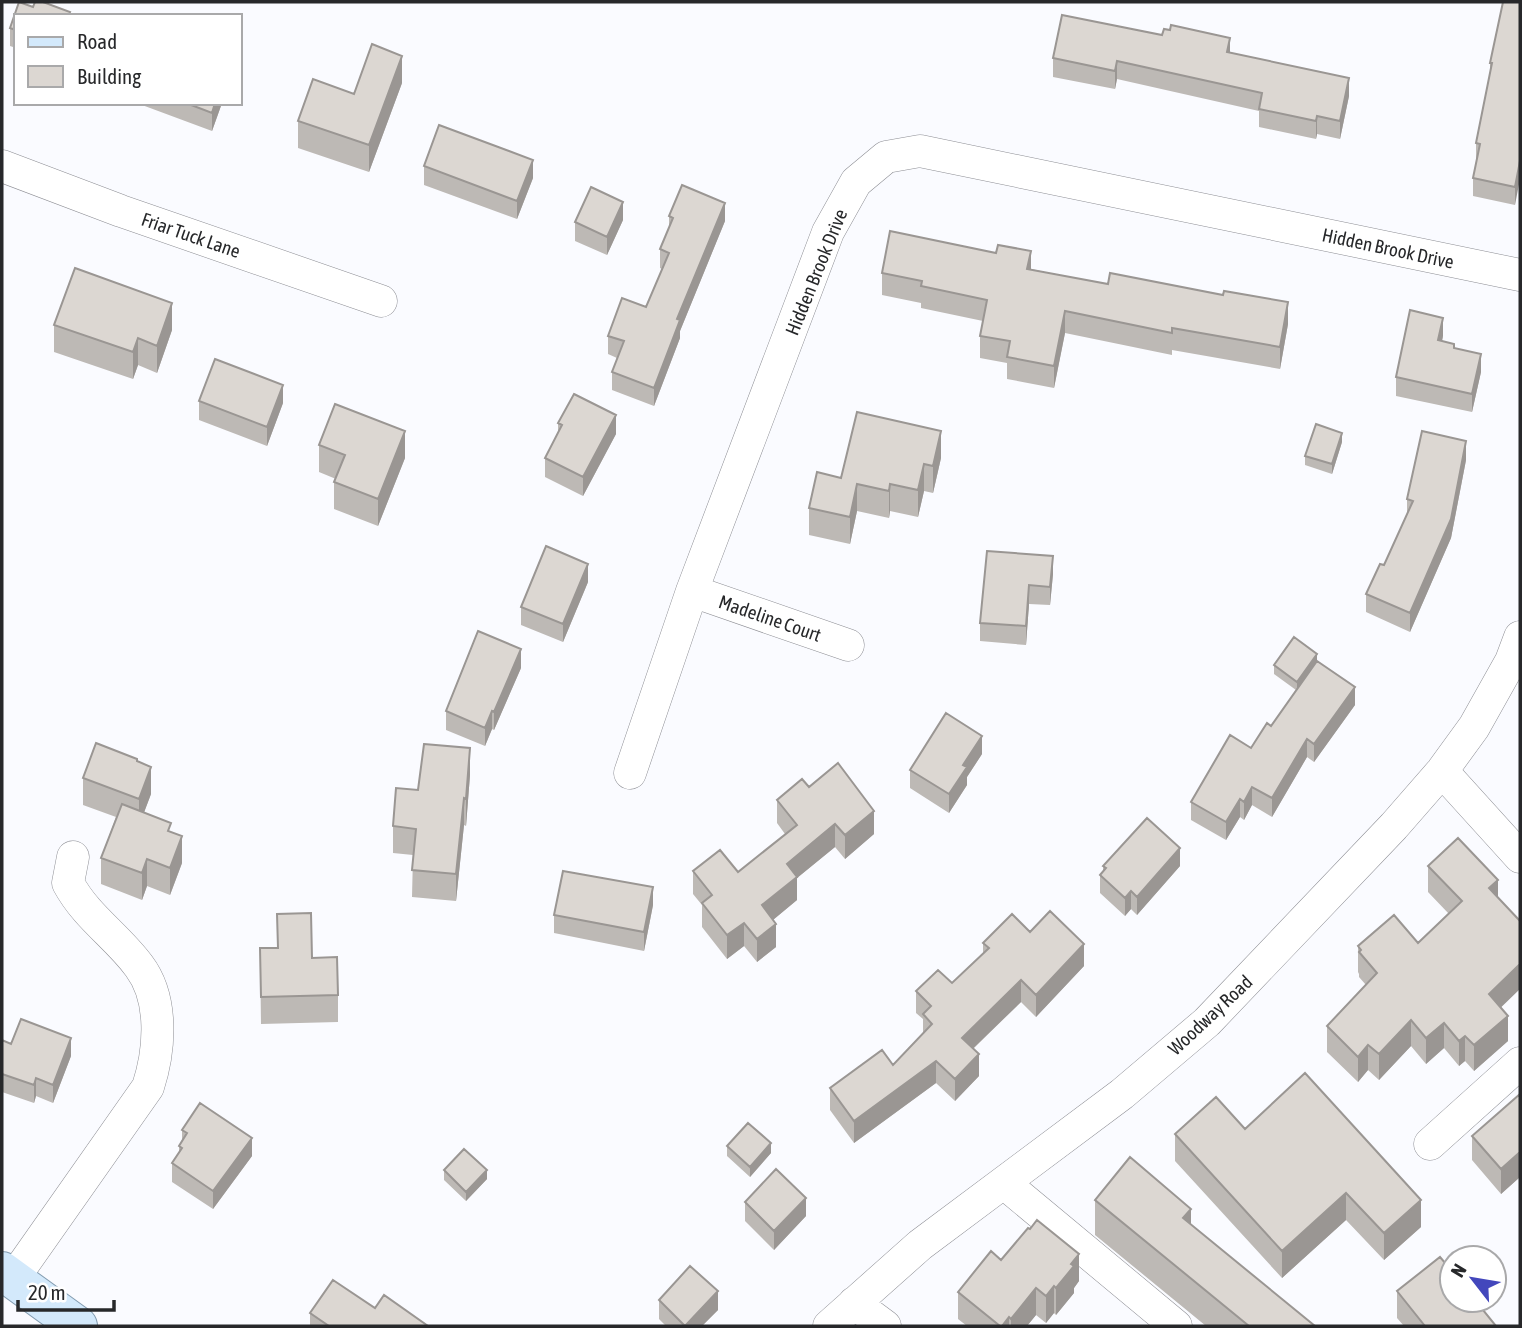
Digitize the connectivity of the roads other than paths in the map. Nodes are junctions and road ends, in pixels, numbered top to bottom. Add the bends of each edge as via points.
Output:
1 (2, 166) edge
2 (1520, 275) edge
3 (380, 301) dead end
4 (692, 591) junction
5 (1520, 637) edge
6 (848, 645) dead end
7 (1442, 771) junction
8 (630, 772) dead end
9 (74, 857) dead end
10 (1520, 857) edge
11 (1520, 1063) edge
12 (1430, 1144) dead end
13 (1004, 1183) junction
14 (7, 1275) edge
15 (854, 1303) junction
16 (78, 1326) edge
17 (829, 1326) edge
18 (885, 1326) edge
19 (1176, 1326) edge

1 - 3 street, Friar Tuck Lane
2 - 4 street, Hidden Brook Drive via 920,151 886,157 856,181 828,232
4 - 6 street, Madeline Court
4 - 8 street, Hidden Brook Drive
5 - 7 street, Woodway Road via 1496,690
7 - 10 street
7 - 13 street, Woodway Road via 1207,1022 1122,1094
9 - 14 street via 68,883 79,903 139,967 149,986 159,1029 155,1065 148,1087
11 - 12 street
13 - 15 street, Woodway Road via 920,1245
13 - 19 street
14 - 16 main road
15 - 17 street, Woodway Road
15 - 18 street

